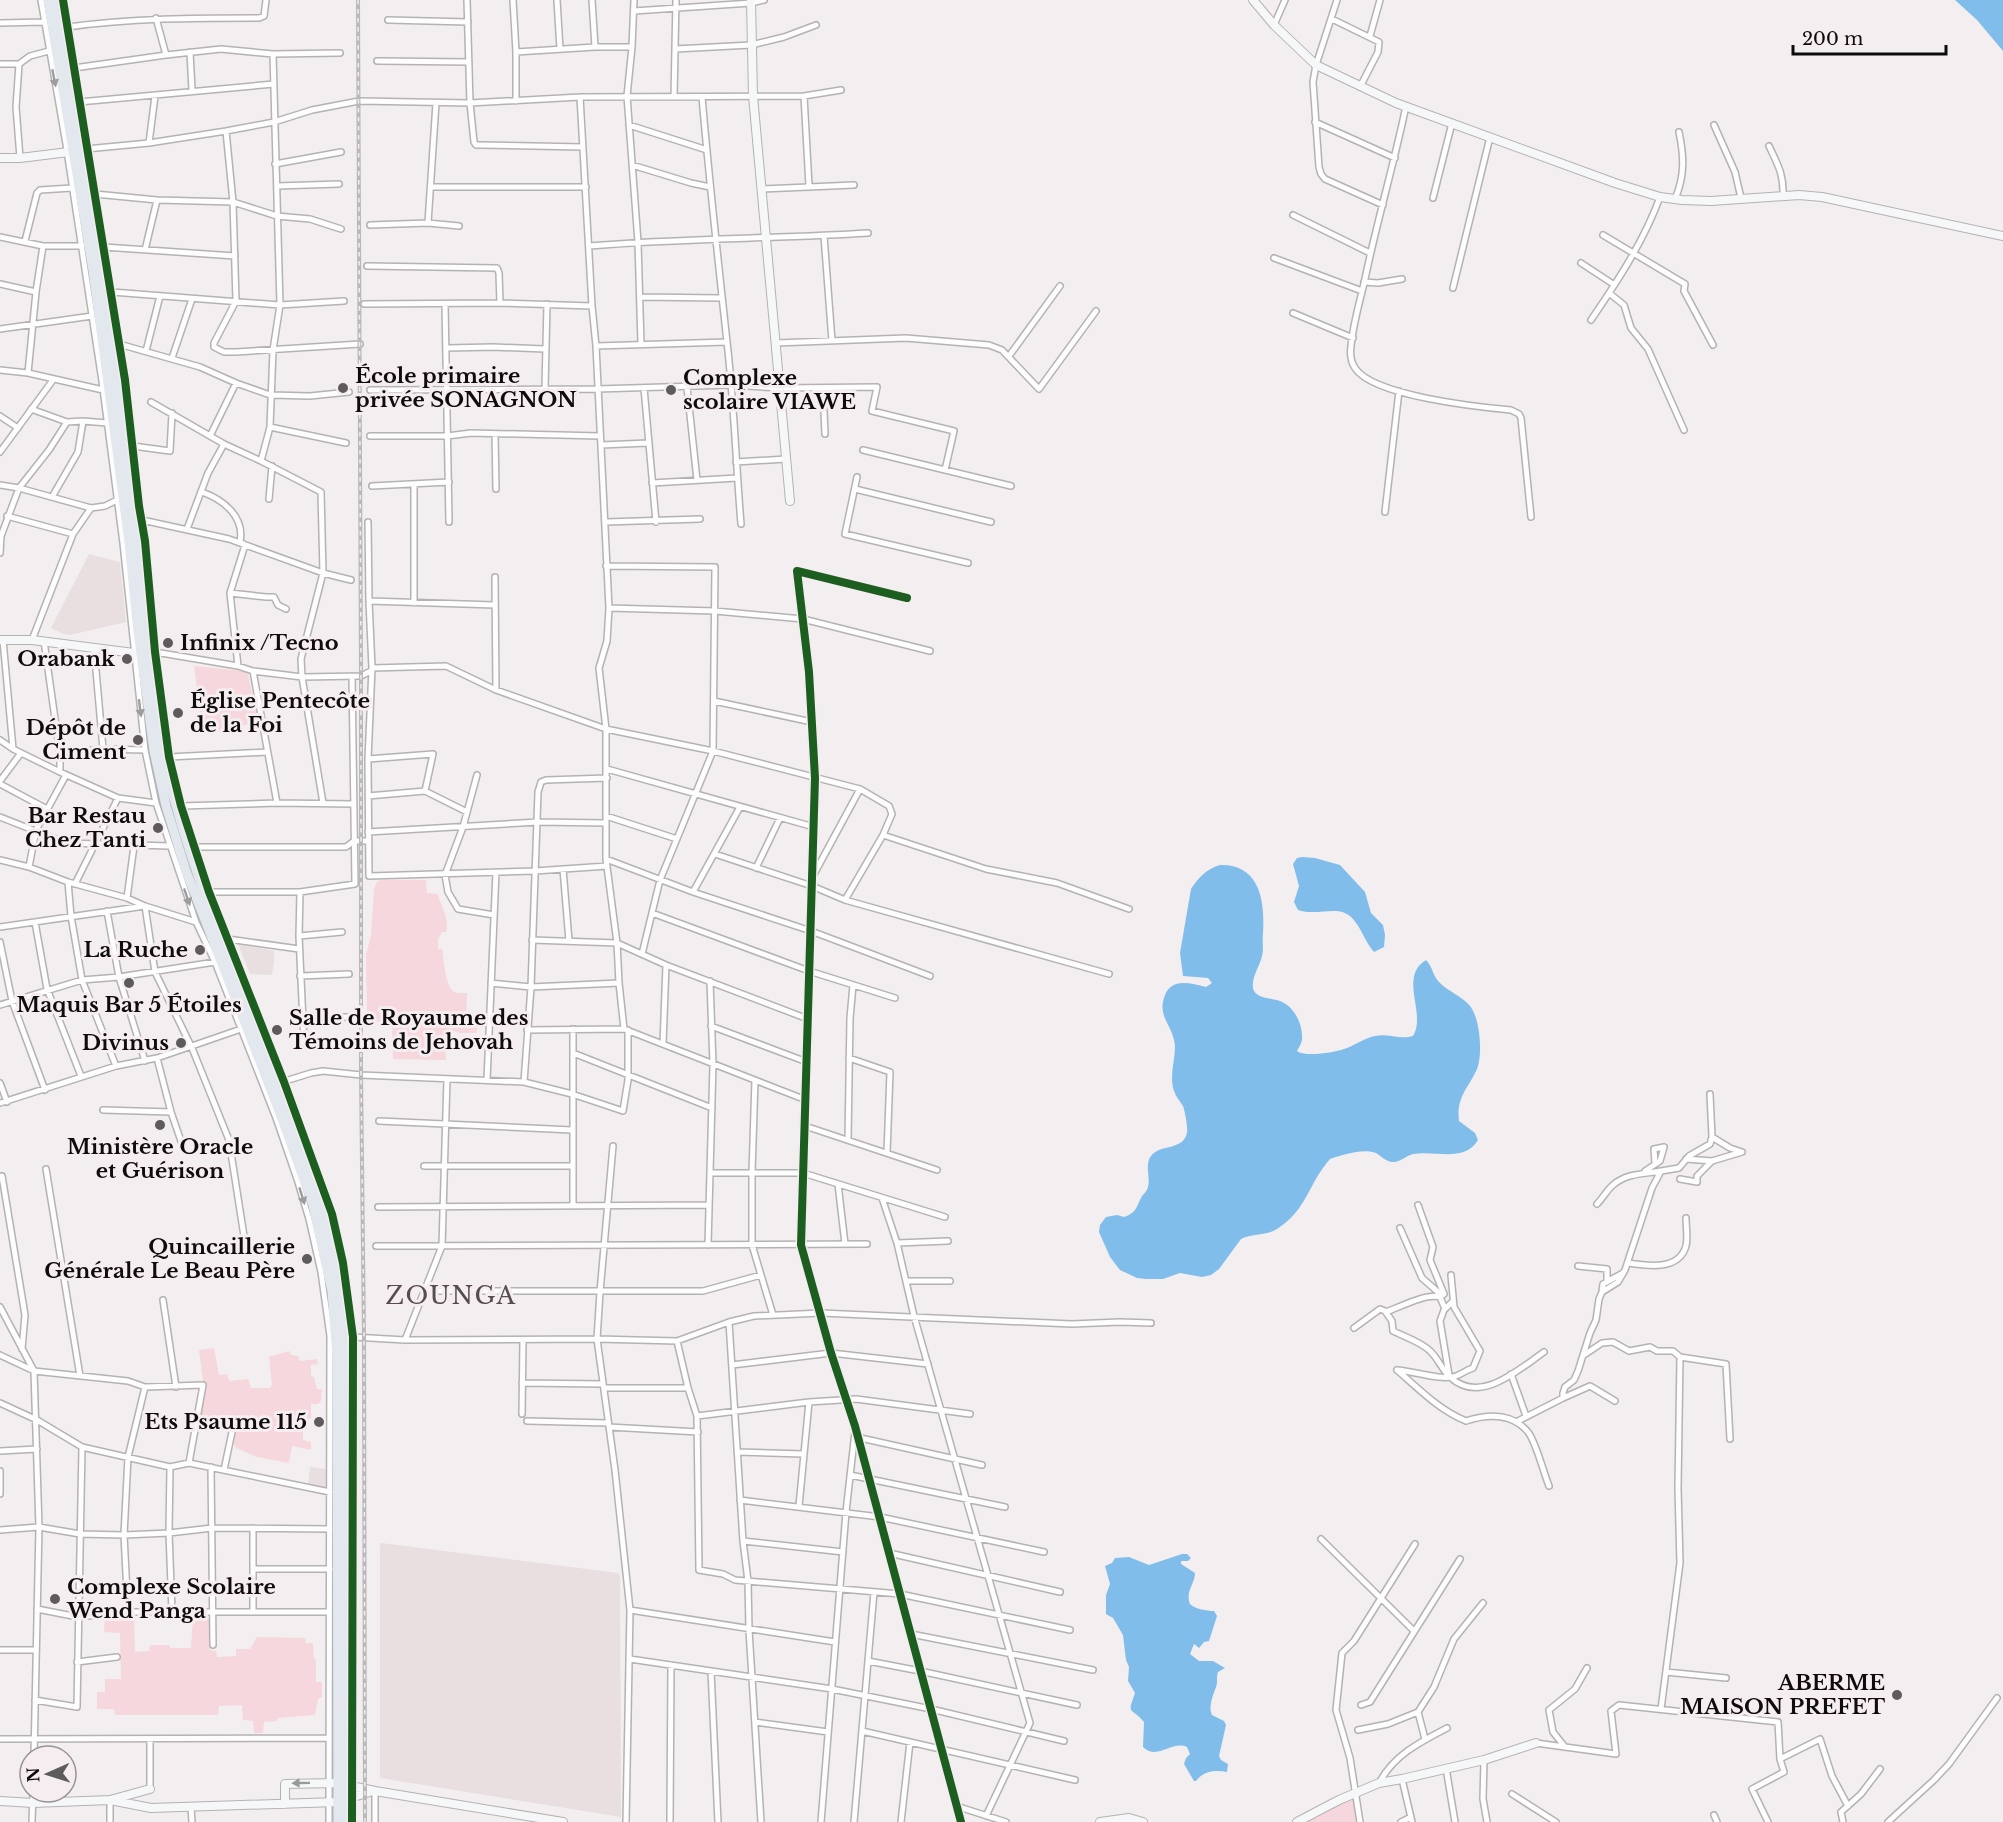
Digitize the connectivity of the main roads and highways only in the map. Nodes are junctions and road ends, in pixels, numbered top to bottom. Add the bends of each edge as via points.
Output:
1 (48, 0) edge
2 (56, 0) edge
3 (78, 151) junction
4 (145, 653) junction
5 (341, 1784) junction
6 (341, 1800) junction
7 (338, 1822) edge
8 (345, 1822) edge

1 - 3 highway
2 - 3 highway
3 - 4 highway
4 - 5 highway via 154,752 166,806 186,871 313,1205 328,1272 337,1357
4 - 5 highway via 174,803 217,932 281,1083 327,1224 337,1271 344,1325
5 - 6 highway
6 - 7 highway
6 - 8 highway

